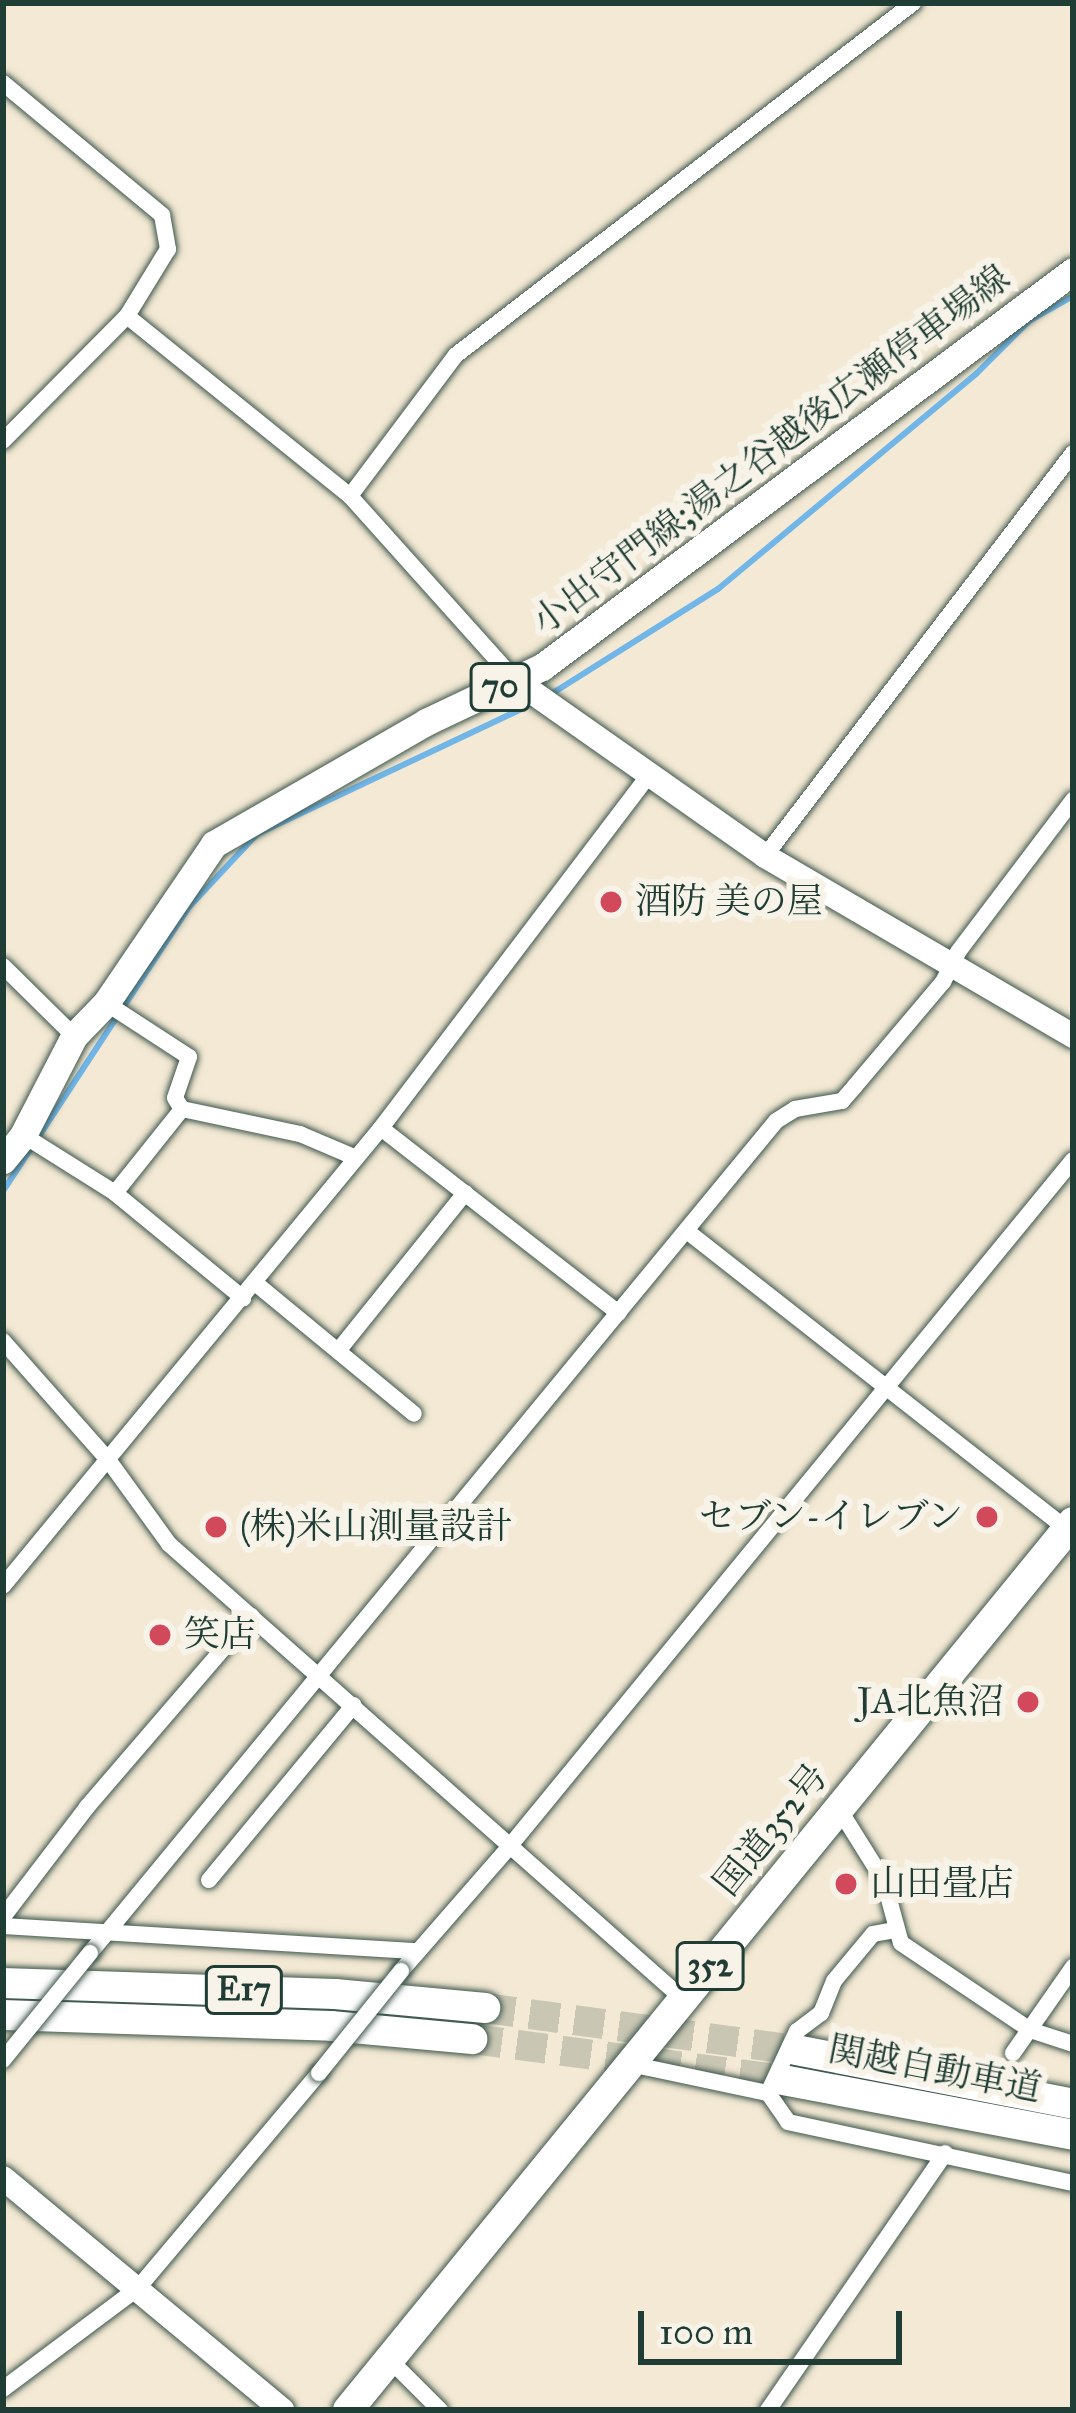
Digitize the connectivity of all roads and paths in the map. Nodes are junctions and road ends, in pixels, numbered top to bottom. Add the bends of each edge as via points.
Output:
1 (913, 3) edge
2 (3, 83) edge
3 (1073, 271) edge
4 (127, 316) junction
5 (3, 441) edge
6 (1073, 453) edge
7 (350, 496) junction
8 (515, 680) junction
9 (650, 774) junction
10 (1073, 800) edge
11 (765, 856) junction
12 (3, 966) edge
13 (950, 966) junction
14 (106, 1003) junction
15 (74, 1036) junction
16 (1073, 1036) edge
17 (182, 1109) junction
18 (381, 1128) junction
19 (23, 1135) junction
20 (354, 1157) junction
21 (3, 1160) edge
22 (1073, 1160) edge
23 (115, 1193) junction
24 (465, 1193) junction
25 (688, 1232) junction
26 (254, 1282) junction
27 (242, 1298) junction
28 (619, 1312) junction
29 (3, 1341) edge
30 (338, 1351) junction
31 (886, 1389) junction
32 (414, 1414) dead end
33 (109, 1461) junction
34 (1070, 1525) edge
35 (3, 1586) edge
36 (251, 1616) junction
37 (321, 1674) junction
38 (354, 1705) junction
39 (838, 1809) junction
40 (509, 1847) junction
41 (209, 1880) dead end
42 (3, 1922) edge
43 (106, 1930) junction
44 (895, 1930) junction
45 (417, 1951) junction
46 (1073, 1967) edge
47 (3, 1983) edge
48 (683, 2000) junction
49 (484, 2008) tunnel mouth
50 (3, 2015) edge
51 (1030, 2030) junction
52 (472, 2039) tunnel mouth
53 (1073, 2044) edge
54 (796, 2050) tunnel mouth
55 (1013, 2053) dead end
56 (3, 2060) edge
57 (630, 2064) junction
58 (775, 2086) junction
59 (1073, 2104) edge
60 (1073, 2135) edge
61 (945, 2153) junction
62 (3, 2178) edge
63 (1073, 2183) edge
64 (138, 2288) junction
65 (389, 2359) junction
66 (3, 2389) edge
67 (281, 2410) edge
68 (348, 2410) edge
69 (440, 2410) edge
70 (768, 2410) edge

1 - 7 street via 456,356
2 - 4 street via 163,215 168,249
3 - 8 main road, 小出守門線;湯之谷越後広瀬停車場線 / 70
4 - 5 street
4 - 7 street
6 - 11 street
7 - 8 street
8 - 9 street
8 - 14 main road, 小出守門線;湯之谷越後広瀬停車場線 / 70 via 214,844
9 - 11 street
9 - 18 street
10 - 13 street
11 - 13 street
12 - 15 street
13 - 16 street
13 - 25 street via 842,1100 776,1121
14 - 15 main road, 小出守門線;湯之谷越後広瀬停車場線 / 70
14 - 17 street via 189,1057 175,1098
15 - 19 main road, 小出守門線;湯之谷越後広瀬停車場線 / 70
17 - 20 street via 300,1134
17 - 23 street
18 - 20 street
18 - 24 street
19 - 21 main road, 小出守門線;湯之谷越後広瀬停車場線 / 70
19 - 23 street
20 - 26 street
22 - 31 street
23 - 27 street
24 - 28 street
24 - 30 street
25 - 28 street
25 - 31 street
26 - 27 street
26 - 30 street
27 - 33 street
28 - 37 street
29 - 33 street
30 - 32 street
31 - 34 street
31 - 40 street
33 - 35 street
33 - 36 street via 169,1544
34 - 39 highway, 国道352号 / 352
36 - 37 street
36 - 42 street via 87,1808
37 - 38 street
37 - 43 street
38 - 40 street
38 - 41 street
39 - 44 street via 884,1881
39 - 48 highway, 国道352号 / 352
40 - 45 street
40 - 48 street
42 - 43 street
43 - 45 street
43 - 56 street, bridge
44 - 51 street via 901,1943
44 - 58 street via 873,1934 821,2013 797,2031
45 - 64 street, bridge
46 - 51 street
47 - 49 highway, E17 via 335,1994
48 - 57 highway, 国道352号 / 352
50 - 52 highway, E17
51 - 53 street
51 - 55 street
54 - 59 highway, 関越自動車道
57 - 58 street
57 - 65 highway, 国道352号 / 352
58 - 60 highway, 関越自動車道
58 - 61 street via 796,2125
61 - 63 street
61 - 70 street
62 - 64 street
64 - 66 street
64 - 67 street
65 - 68 highway, 国道352号 / 352
65 - 69 street

